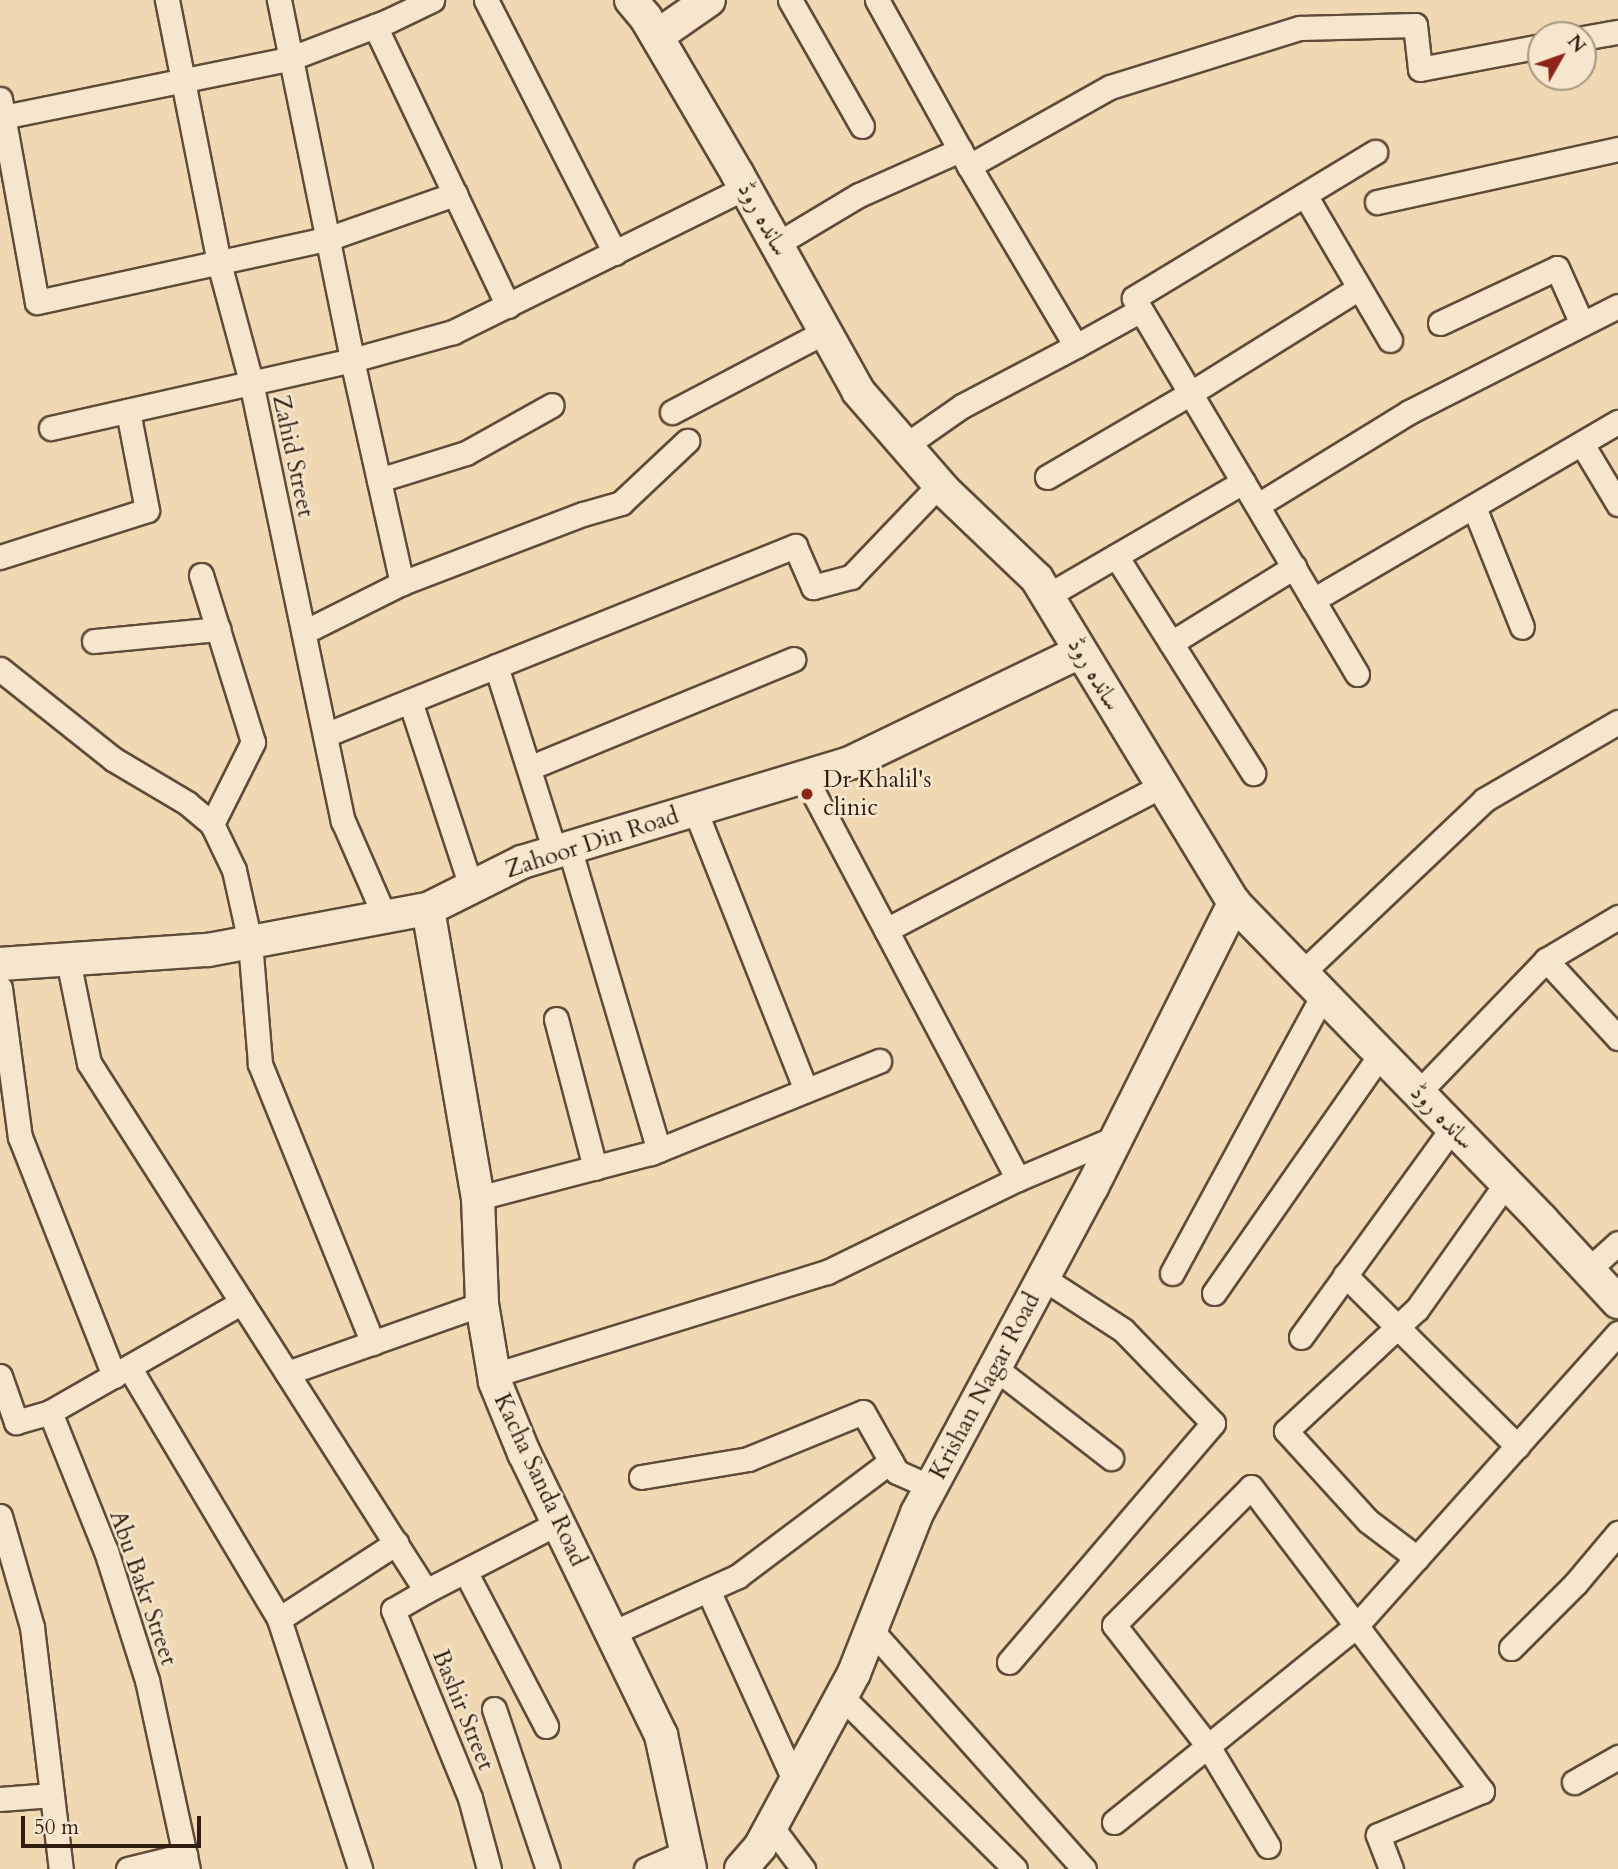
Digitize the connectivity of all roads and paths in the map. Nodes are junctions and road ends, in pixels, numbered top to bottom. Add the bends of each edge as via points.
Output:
1 (167, 0) edge
2 (279, 0) edge
3 (432, 0) edge
4 (486, 0) edge
5 (631, 0) edge
6 (709, 0) edge
7 (790, 0) edge
8 (877, 0) edge
9 (374, 26) junction
10 (1618, 32) edge
11 (657, 36) junction
12 (1597, 36) edge
13 (1527, 49) edge
14 (289, 59) junction
15 (183, 81) junction
16 (2, 108) edge
17 (862, 127) dead end
18 (1618, 149) edge
19 (1375, 152) dead end
20 (965, 158) junction
21 (745, 188) junction
22 (455, 194) junction
23 (1305, 195) junction
24 (1377, 202) dead end
25 (327, 239) junction
26 (777, 244) junction
27 (615, 254) junction
28 (219, 263) junction
29 (1359, 288) junction
30 (508, 306) junction
31 (1618, 306) edge
32 (1140, 310) junction
33 (1440, 323) dead end
34 (1582, 324) junction
35 (826, 331) junction
36 (1390, 341) dead end
37 (1076, 346) junction
38 (352, 360) junction
39 (251, 383) junction
40 (1191, 393) junction
41 (552, 405) dead end
42 (128, 411) junction
43 (672, 412) dead end
44 (1618, 422) edge
45 (51, 428) dead end
46 (687, 441) dead end
47 (1582, 444) junction
48 (906, 446) junction
49 (1047, 477) dead end
50 (379, 480) junction
51 (1243, 482) junction
52 (940, 484) junction
53 (1618, 504) edge
54 (1258, 505) junction
55 (1474, 507) junction
56 (1116, 556) junction
57 (0, 557) edge
58 (1294, 568) junction
59 (201, 575) dead end
60 (402, 583) junction
61 (1047, 596) junction
62 (1313, 600) junction
63 (1522, 627) dead end
64 (218, 629) junction
65 (304, 632) junction
66 (94, 642) dead end
67 (1171, 643) junction
68 (1080, 652) junction
69 (793, 659) dead end
70 (496, 666) junction
71 (0, 669) edge
72 (1357, 674) dead end
73 (410, 701) junction
74 (1618, 722) edge
75 (325, 735) junction
76 (529, 768) junction
77 (1253, 773) dead end
78 (805, 776) junction
79 (1161, 786) junction
80 (695, 810) junction
81 (212, 824) junction
82 (562, 849) junction
83 (471, 887) junction
84 (1234, 903) junction
85 (428, 909) junction
86 (385, 917) junction
87 (1618, 917) edge
88 (886, 930) junction
89 (250, 942) junction
90 (68, 960) junction
91 (1546, 960) junction
92 (0, 964) edge
93 (1312, 984) junction
94 (0, 988) edge
95 (556, 1018) dead end
96 (1618, 1038) edge
97 (1381, 1054) junction
98 (879, 1061) dead end
99 (806, 1090) junction
100 (1419, 1093) junction
101 (1452, 1127) junction
102 (1117, 1137) junction
103 (659, 1150) junction
104 (594, 1168) junction
105 (1018, 1179) junction
106 (1507, 1182) junction
107 (478, 1198) junction
108 (1618, 1243) edge
109 (1588, 1270) junction
110 (1172, 1273) dead end
111 (1345, 1275) junction
112 (1043, 1278) junction
113 (1214, 1293) dead end
114 (1618, 1302) edge
115 (242, 1303) junction
116 (482, 1304) junction
117 (1398, 1327) junction
118 (1618, 1333) edge
119 (1301, 1337) dead end
120 (373, 1343) junction
121 (995, 1368) junction
122 (122, 1371) junction
123 (287, 1373) junction
124 (494, 1375) junction
125 (0, 1376) edge
126 (50, 1412) junction
127 (8, 1424) edge
128 (1517, 1446) junction
129 (1111, 1458) dead end
130 (891, 1461) junction
131 (641, 1477) dead end
132 (931, 1487) junction
133 (0, 1516) edge
134 (558, 1523) junction
135 (1618, 1533) edge
136 (396, 1543) junction
137 (1417, 1558) junction
138 (465, 1571) junction
139 (708, 1590) junction
140 (426, 1591) junction
141 (279, 1619) junction
142 (1356, 1626) junction
143 (871, 1630) junction
144 (612, 1633) junction
145 (1511, 1648) dead end
146 (1009, 1662) dead end
147 (841, 1696) junction
148 (494, 1709) dead end
149 (546, 1726) dead end
150 (1208, 1746) junction
151 (1618, 1757) edge
152 (795, 1782) junction
153 (1574, 1782) dead end
154 (52, 1794) junction
155 (0, 1799) edge
156 (1114, 1822) dead end
157 (771, 1826) junction
158 (1268, 1846) dead end
159 (688, 1861) edge
160 (186, 1862) edge
161 (61, 1869) edge
162 (128, 1869) edge
163 (360, 1869) edge
164 (489, 1869) edge
165 (548, 1869) edge
166 (646, 1869) edge
167 (741, 1869) edge
168 (803, 1869) edge
169 (1015, 1869) edge
170 (1084, 1869) edge
171 (1391, 1869) edge

1 - 15 street, Zahid Street
2 - 14 street
3 - 9 street
4 - 27 street
5 - 11 main road, ساندہ روڈ
6 - 11 main road
7 - 17 street
8 - 20 street
9 - 14 street
9 - 22 street
10 - 12 street
11 - 21 main road, ساندہ روڈ
13 - 20 street via 1420,69 1415,25 1300,28 1110,88
14 - 15 street
14 - 25 street
15 - 16 street
15 - 28 street, Zahid Street
16 - 28 street via 37,302
18 - 24 street
19 - 23 street
20 - 26 street via 859,195
20 - 37 street
21 - 26 main road, ساندہ روڈ
21 - 27 street
22 - 25 street
22 - 30 street
23 - 29 street
23 - 32 street via 1134,298
25 - 28 street
25 - 38 street
26 - 35 main road, ساندہ روڈ
27 - 30 street
28 - 39 street, Zahid Street
29 - 36 street
29 - 40 street
30 - 38 street via 453,332
31 - 34 street
32 - 37 street
32 - 40 street
33 - 34 street via 1557,268
34 - 54 street via 1409,412
35 - 43 street
35 - 48 main road, ساندہ روڈ via 858,391
37 - 48 street via 962,406
38 - 39 street
38 - 50 street
39 - 42 street
39 - 65 street, Zahid Street
40 - 49 street
40 - 51 street
41 - 50 street via 467,453
42 - 45 street
42 - 57 street via 147,510
44 - 47 street
46 - 60 street via 621,503
47 - 53 street
47 - 55 street
48 - 52 main road, ساندہ روڈ
50 - 60 street
51 - 54 street
51 - 56 street
52 - 61 main road, ساندہ روڈ via 1037,579
52 - 70 street via 851,577 813,587 795,546
54 - 58 street
55 - 62 street
55 - 63 street
56 - 61 street
56 - 67 street
58 - 62 street
58 - 67 street
59 - 64 street
60 - 65 street
61 - 68 main road, ساندہ روڈ
62 - 72 street
64 - 66 street
64 - 81 street via 253,741
65 - 75 street, Zahid Street
67 - 77 street
68 - 78 main road, Zahoor Din Road via 850,763
68 - 79 main road, ساندہ روڈ
69 - 76 street
70 - 73 street
70 - 76 street
71 - 81 street via 113,758 187,803
73 - 75 street
73 - 83 street
74 - 93 street via 1485,800
75 - 86 street, Zahid Street via 343,821
76 - 82 street
78 - 80 main road, Zahoor Din Road
78 - 88 street
79 - 84 main road, ساندہ روڈ
79 - 88 street
80 - 82 main road, Zahoor Din Road
80 - 99 street
81 - 89 street via 234,870
82 - 83 main road, Zahoor Din Road
82 - 103 street
83 - 85 main road, Zahoor Din Road
84 - 93 main road, ساندہ روڈ
84 - 102 main road, Krishan Nagar Road
85 - 86 main road, Zahoor Din Road
85 - 107 main road, Kacha Sanda Road
86 - 89 main road, Zahoor Din Road
87 - 91 street
88 - 105 street
89 - 90 main road, Zahoor Din Road via 208,950
89 - 120 street via 260,1064
90 - 92 main road, Zahoor Din Road
90 - 115 street via 89,1063
91 - 96 street
91 - 100 street
93 - 97 main road, ساندہ روڈ
93 - 110 street
94 - 122 street via 20,1137
95 - 104 street
97 - 100 main road, ساندہ روڈ
97 - 113 street
98 - 99 street
99 - 103 street
100 - 101 main road, ساندہ روڈ
101 - 106 main road, ساندہ روڈ
101 - 111 street
102 - 105 street
102 - 112 main road, Krishan Nagar Road
103 - 104 street
104 - 107 street
105 - 124 street via 827,1272
106 - 109 main road, ساندہ روڈ
106 - 117 street via 1417,1309
107 - 116 main road, Kacha Sanda Road
108 - 109 street
109 - 114 main road, ساندہ روڈ
111 - 117 street
111 - 119 street
112 - 121 main road, Krishan Nagar Road
112 - 146 street via 1123,1330 1213,1423
115 - 122 street
115 - 123 street
116 - 120 street
116 - 124 main road, Kacha Sanda Road
117 - 128 street
117 - 137 street via 1286,1432 1368,1521
118 - 128 street
120 - 123 street
121 - 129 street
121 - 132 main road, Krishan Nagar Road
122 - 126 street
122 - 141 street
123 - 136 street
124 - 134 main road, Kacha Sanda Road
125 - 127 street
126 - 127 street
126 - 160 street, Abu Bakr Street via 106,1551 147,1681
128 - 137 street
130 - 131 street via 863,1412 748,1459
130 - 132 street via 897,1472
130 - 139 street via 738,1576
132 - 143 main road, Krishan Nagar Road
133 - 154 street via 32,1627
134 - 138 street
134 - 144 main road, Kacha Sanda Road
135 - 145 street
136 - 140 street
136 - 141 street
137 - 142 street
138 - 140 street
138 - 149 street
139 - 144 street
139 - 152 street
140 - 164 street, Bashir Street via 393,1610 470,1798
141 - 163 street
142 - 150 street
142 - 150 street via 1251,1487 1114,1625
142 - 171 street via 1482,1791 1378,1835
143 - 147 main road, Krishan Nagar Road
143 - 170 street
144 - 159 main road, Kacha Sanda Road via 661,1735
147 - 152 main road, Krishan Nagar Road
147 - 169 street
148 - 165 street
150 - 156 street
150 - 158 street
151 - 153 street
152 - 157 main road, Krishan Nagar Road
154 - 155 street
154 - 161 street
157 - 167 main road, Krishan Nagar Road
157 - 168 street
159 - 166 street
160 - 162 street

